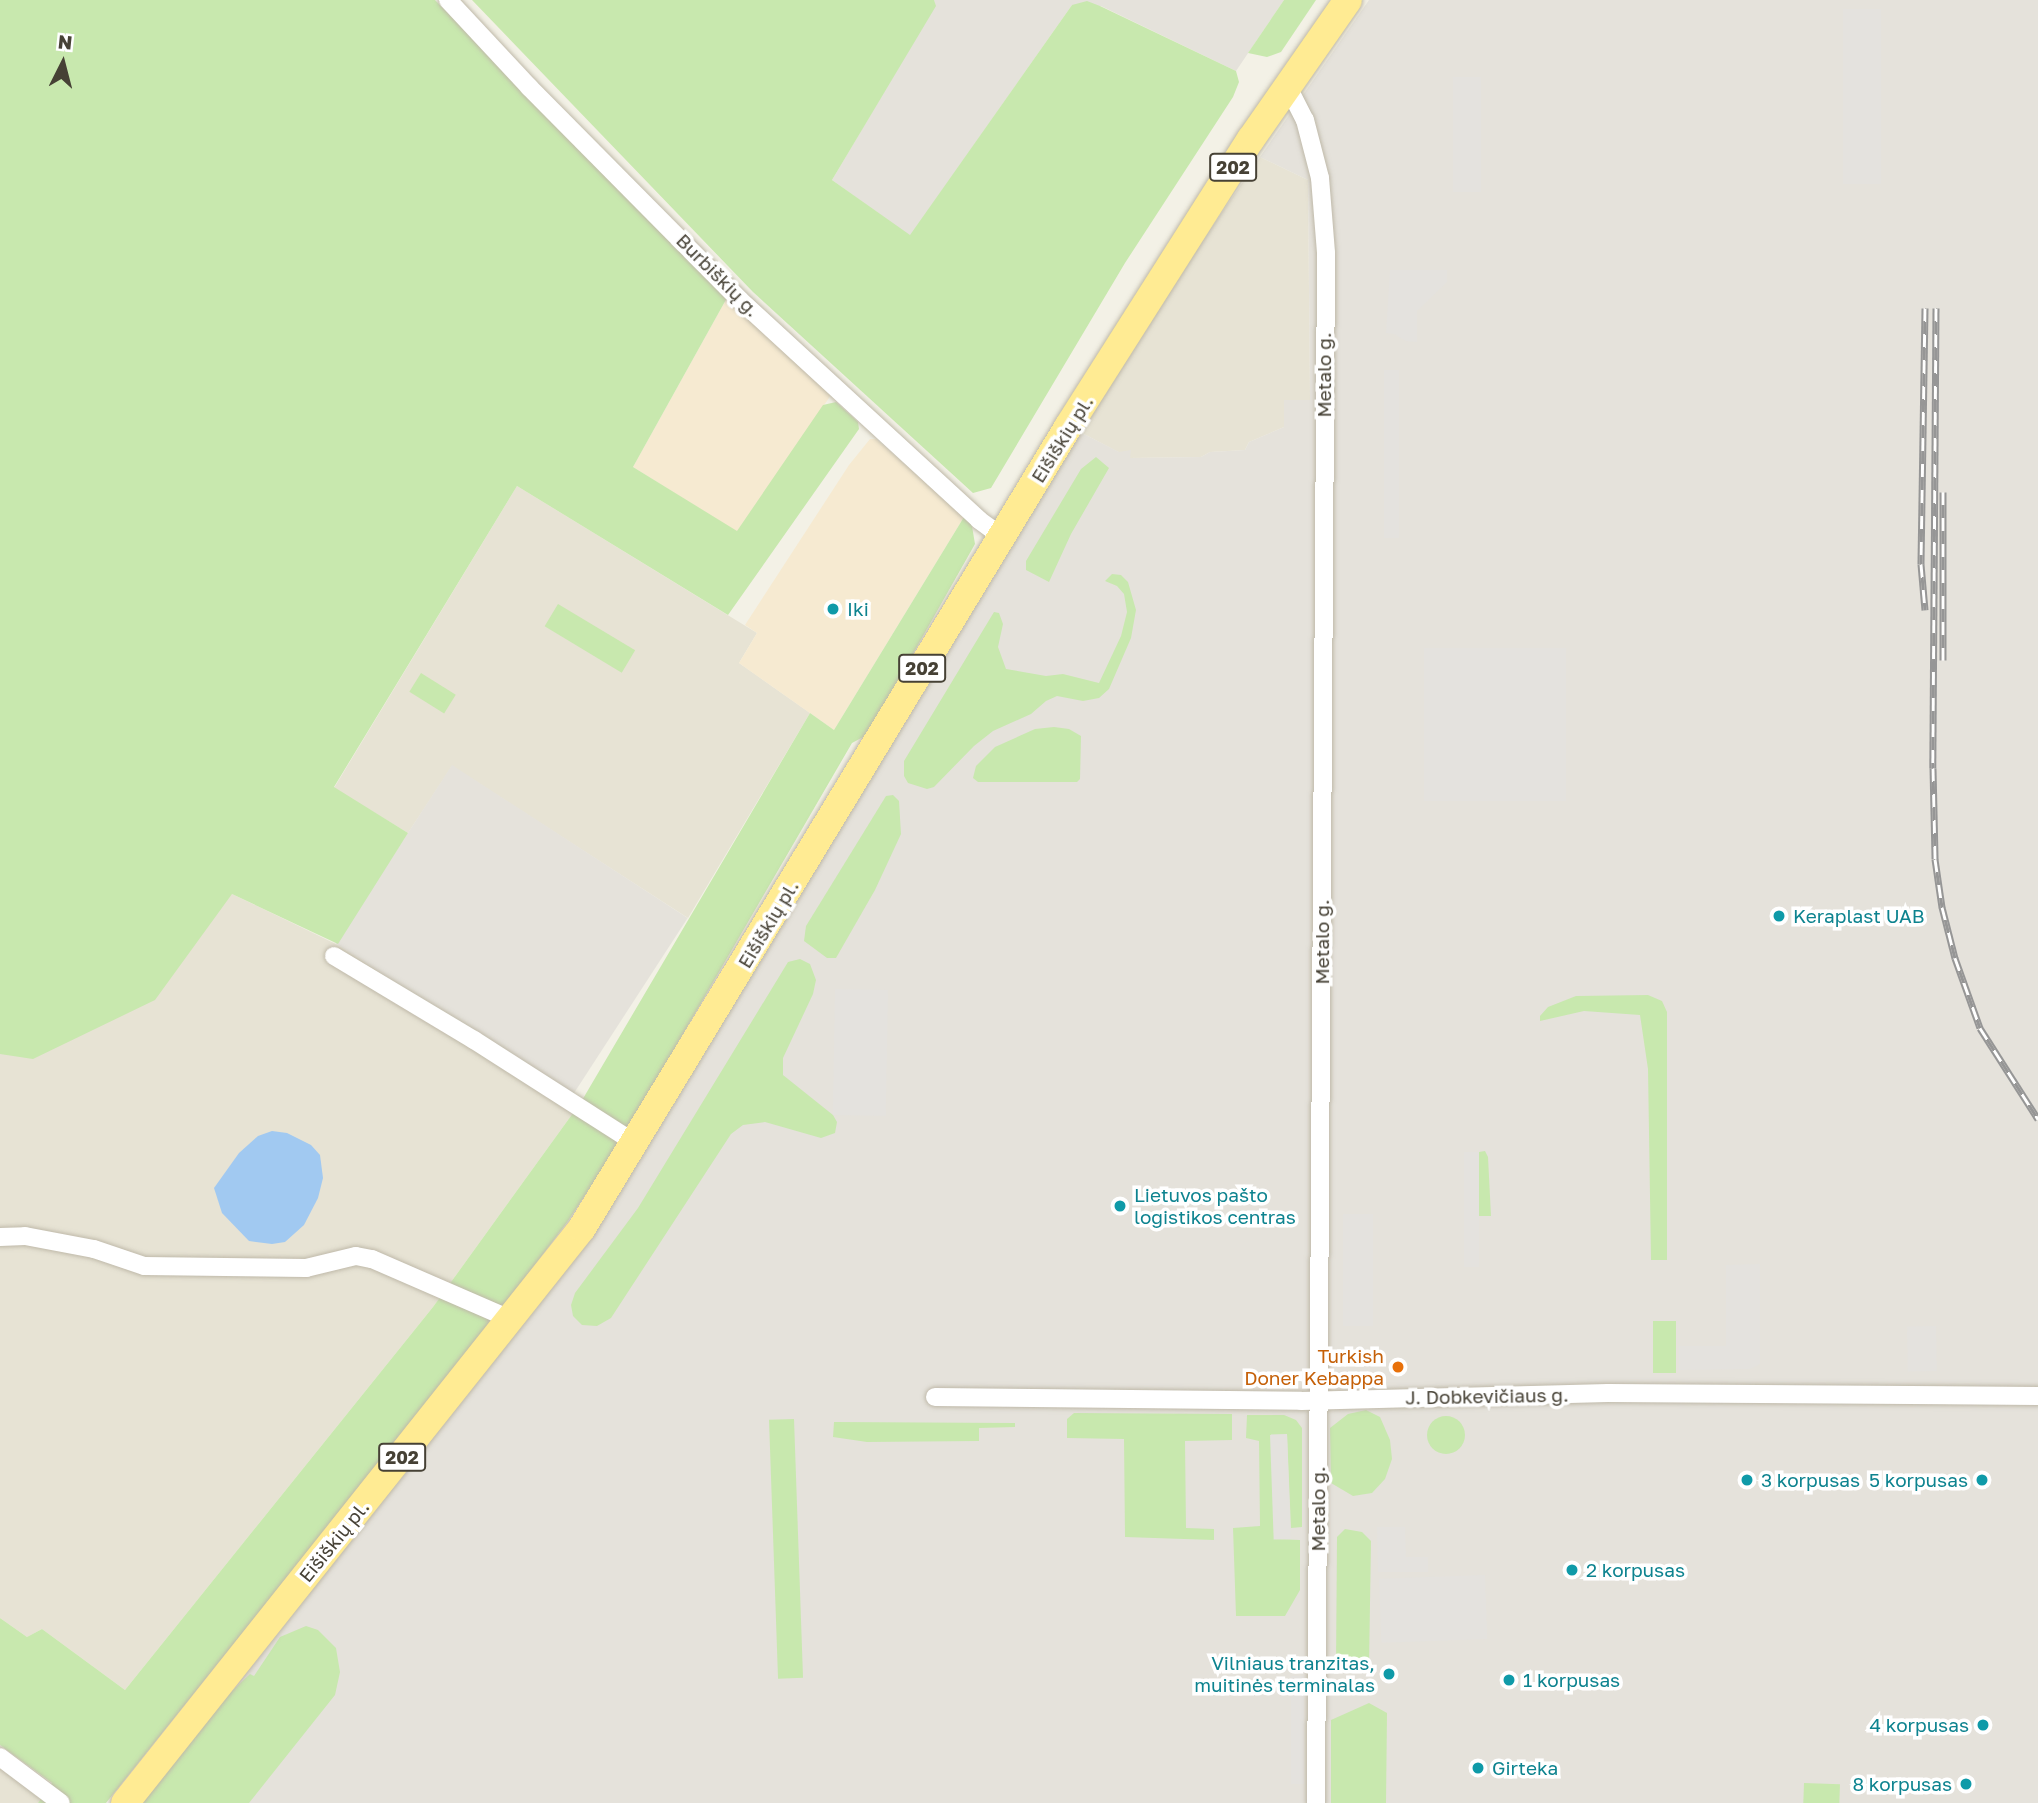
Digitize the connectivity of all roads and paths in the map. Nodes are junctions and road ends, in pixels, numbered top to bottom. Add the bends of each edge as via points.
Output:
1 (448, 0) edge
2 (1348, 0) edge
3 (1289, 86) junction
4 (1001, 536) junction
5 (334, 956) dead end
6 (635, 1143) junction
7 (0, 1237) edge
8 (512, 1320) junction
9 (2038, 1396) edge
10 (936, 1397) dead end
11 (1317, 1400) junction
12 (0, 1757) edge
13 (61, 1803) edge
14 (125, 1803) edge
15 (1316, 1803) edge

1 - 4 street, Burbiškių g. via 740,300
2 - 3 main road, Eišiškių pl. / 202
3 - 4 main road, Eišiškių pl. / 202
3 - 11 street, Metalo g. via 1305,120 1320,178 1325,253
4 - 6 main road, Eišiškių pl. / 202
5 - 6 street
6 - 8 main road, Eišiškių pl. / 202 via 582,1228
7 - 8 street via 24,1236 144,1265 306,1268 356,1256
8 - 14 main road, Eišiškių pl. / 202
9 - 11 street, J. Dobkevičiaus g. via 1608,1394
10 - 11 street, J. Dobkevičiaus g.
11 - 15 street, Metalo g.
12 - 13 street

